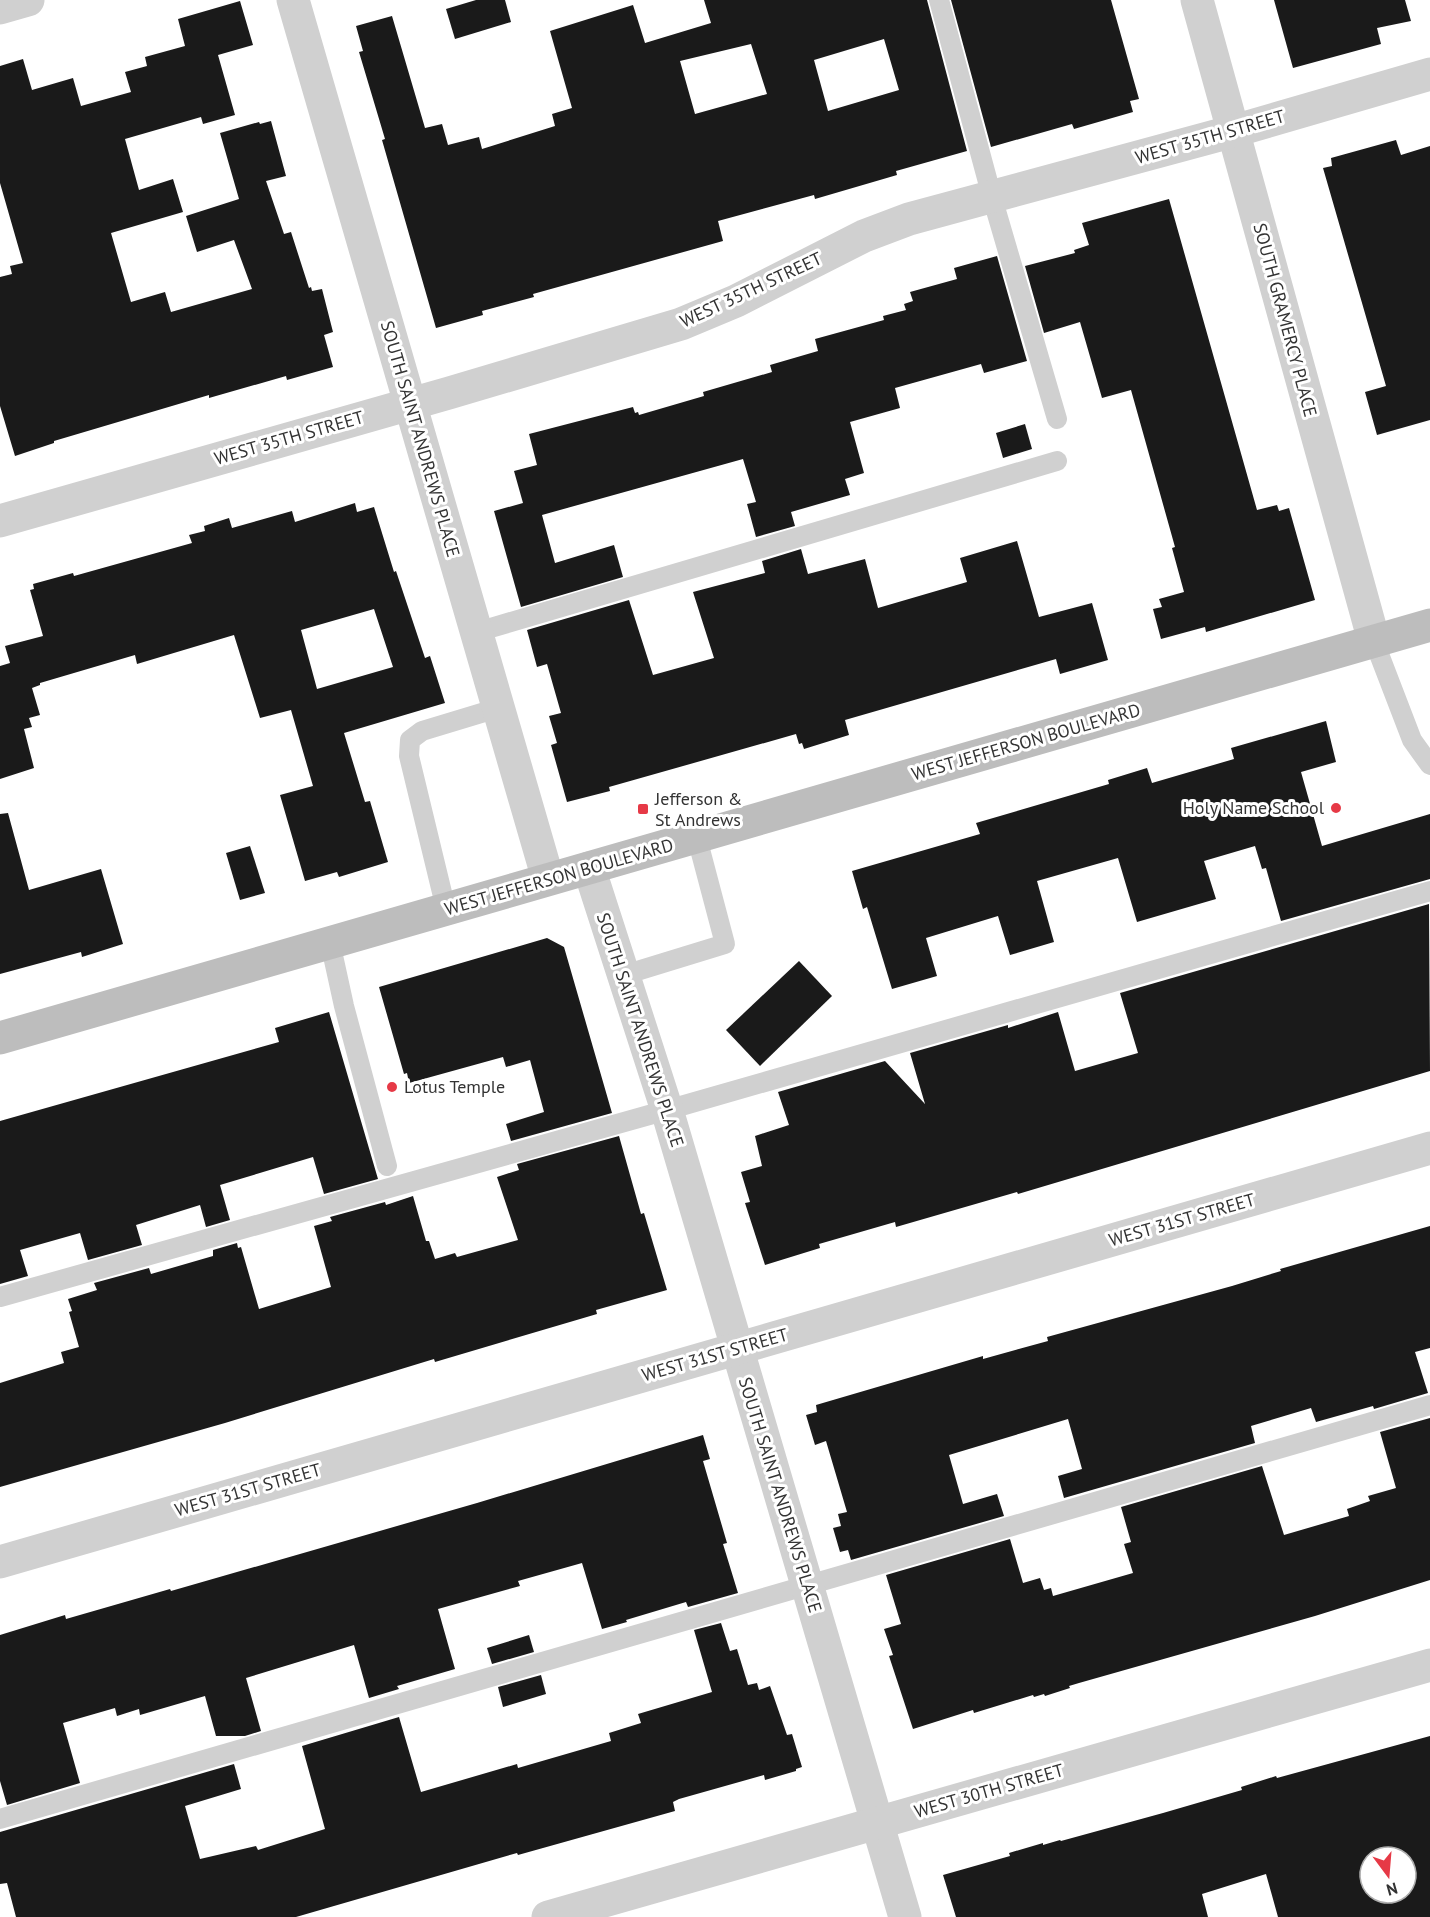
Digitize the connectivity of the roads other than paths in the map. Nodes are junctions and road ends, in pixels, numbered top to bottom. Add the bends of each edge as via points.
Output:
1 (28, 0) edge
2 (293, 0) edge
3 (939, 0) edge
4 (1197, 0) edge
5 (0, 8) edge
6 (1430, 74) edge
7 (1234, 131) junction
8 (992, 197) junction
9 (410, 403) junction
10 (1057, 419) dead end
11 (1057, 461) dead end
12 (0, 521) edge
13 (1430, 625) edge
14 (477, 632) junction
15 (1374, 641) junction
16 (498, 708) junction
17 (1430, 765) edge
18 (697, 838) junction
19 (589, 868) junction
20 (548, 879) junction
21 (1430, 891) edge
22 (446, 909) junction
23 (330, 942) junction
24 (624, 975) junction
25 (0, 1038) edge
26 (667, 1110) junction
27 (1430, 1148) edge
28 (387, 1166) dead end
29 (0, 1297) edge
30 (736, 1348) junction
31 (1430, 1405) edge
32 (0, 1562) edge
33 (808, 1587) junction
34 (1430, 1665) edge
35 (0, 1819) edge
36 (876, 1823) junction
37 (548, 1917) edge
38 (904, 1917) edge

1 - 5 street
2 - 9 street, SOUTH SAINT ANDREWS PLACE
3 - 8 lane
4 - 7 street, SOUTH GRAMERCY PLACE
6 - 7 street, WEST 35TH STREET
7 - 8 street, WEST 35TH STREET
7 - 15 street, SOUTH GRAMERCY PLACE
8 - 9 street, WEST 35TH STREET via 909,219 864,236 736,301 681,324
8 - 10 lane
9 - 12 street, WEST 35TH STREET
9 - 14 street, SOUTH SAINT ANDREWS PLACE
11 - 14 lane
13 - 15 main road, WEST JEFFERSON BOULEVARD
14 - 16 street, SOUTH SAINT ANDREWS PLACE
15 - 17 lane via 1412,740
15 - 18 main road, WEST JEFFERSON BOULEVARD
16 - 20 street, SOUTH SAINT ANDREWS PLACE
16 - 22 lane via 422,731 410,740 409,756
18 - 19 main road, WEST JEFFERSON BOULEVARD
18 - 24 lane via 725,944
19 - 20 main road, WEST JEFFERSON BOULEVARD
19 - 24 street, SOUTH SAINT ANDREWS PLACE
20 - 22 main road, WEST JEFFERSON BOULEVARD
21 - 26 lane
22 - 23 main road, WEST JEFFERSON BOULEVARD
23 - 25 main road, WEST JEFFERSON BOULEVARD
23 - 28 lane
24 - 26 street, SOUTH SAINT ANDREWS PLACE
26 - 29 lane
26 - 30 street, SOUTH SAINT ANDREWS PLACE
27 - 30 street, WEST 31ST STREET
30 - 32 street, WEST 31ST STREET
30 - 33 street, SOUTH SAINT ANDREWS PLACE
31 - 33 lane
33 - 35 lane
33 - 36 street, SOUTH SAINT ANDREWS PLACE
34 - 36 street, WEST 30TH STREET
36 - 37 street, WEST 30TH STREET
36 - 38 street, SOUTH SAINT ANDREWS PLACE

